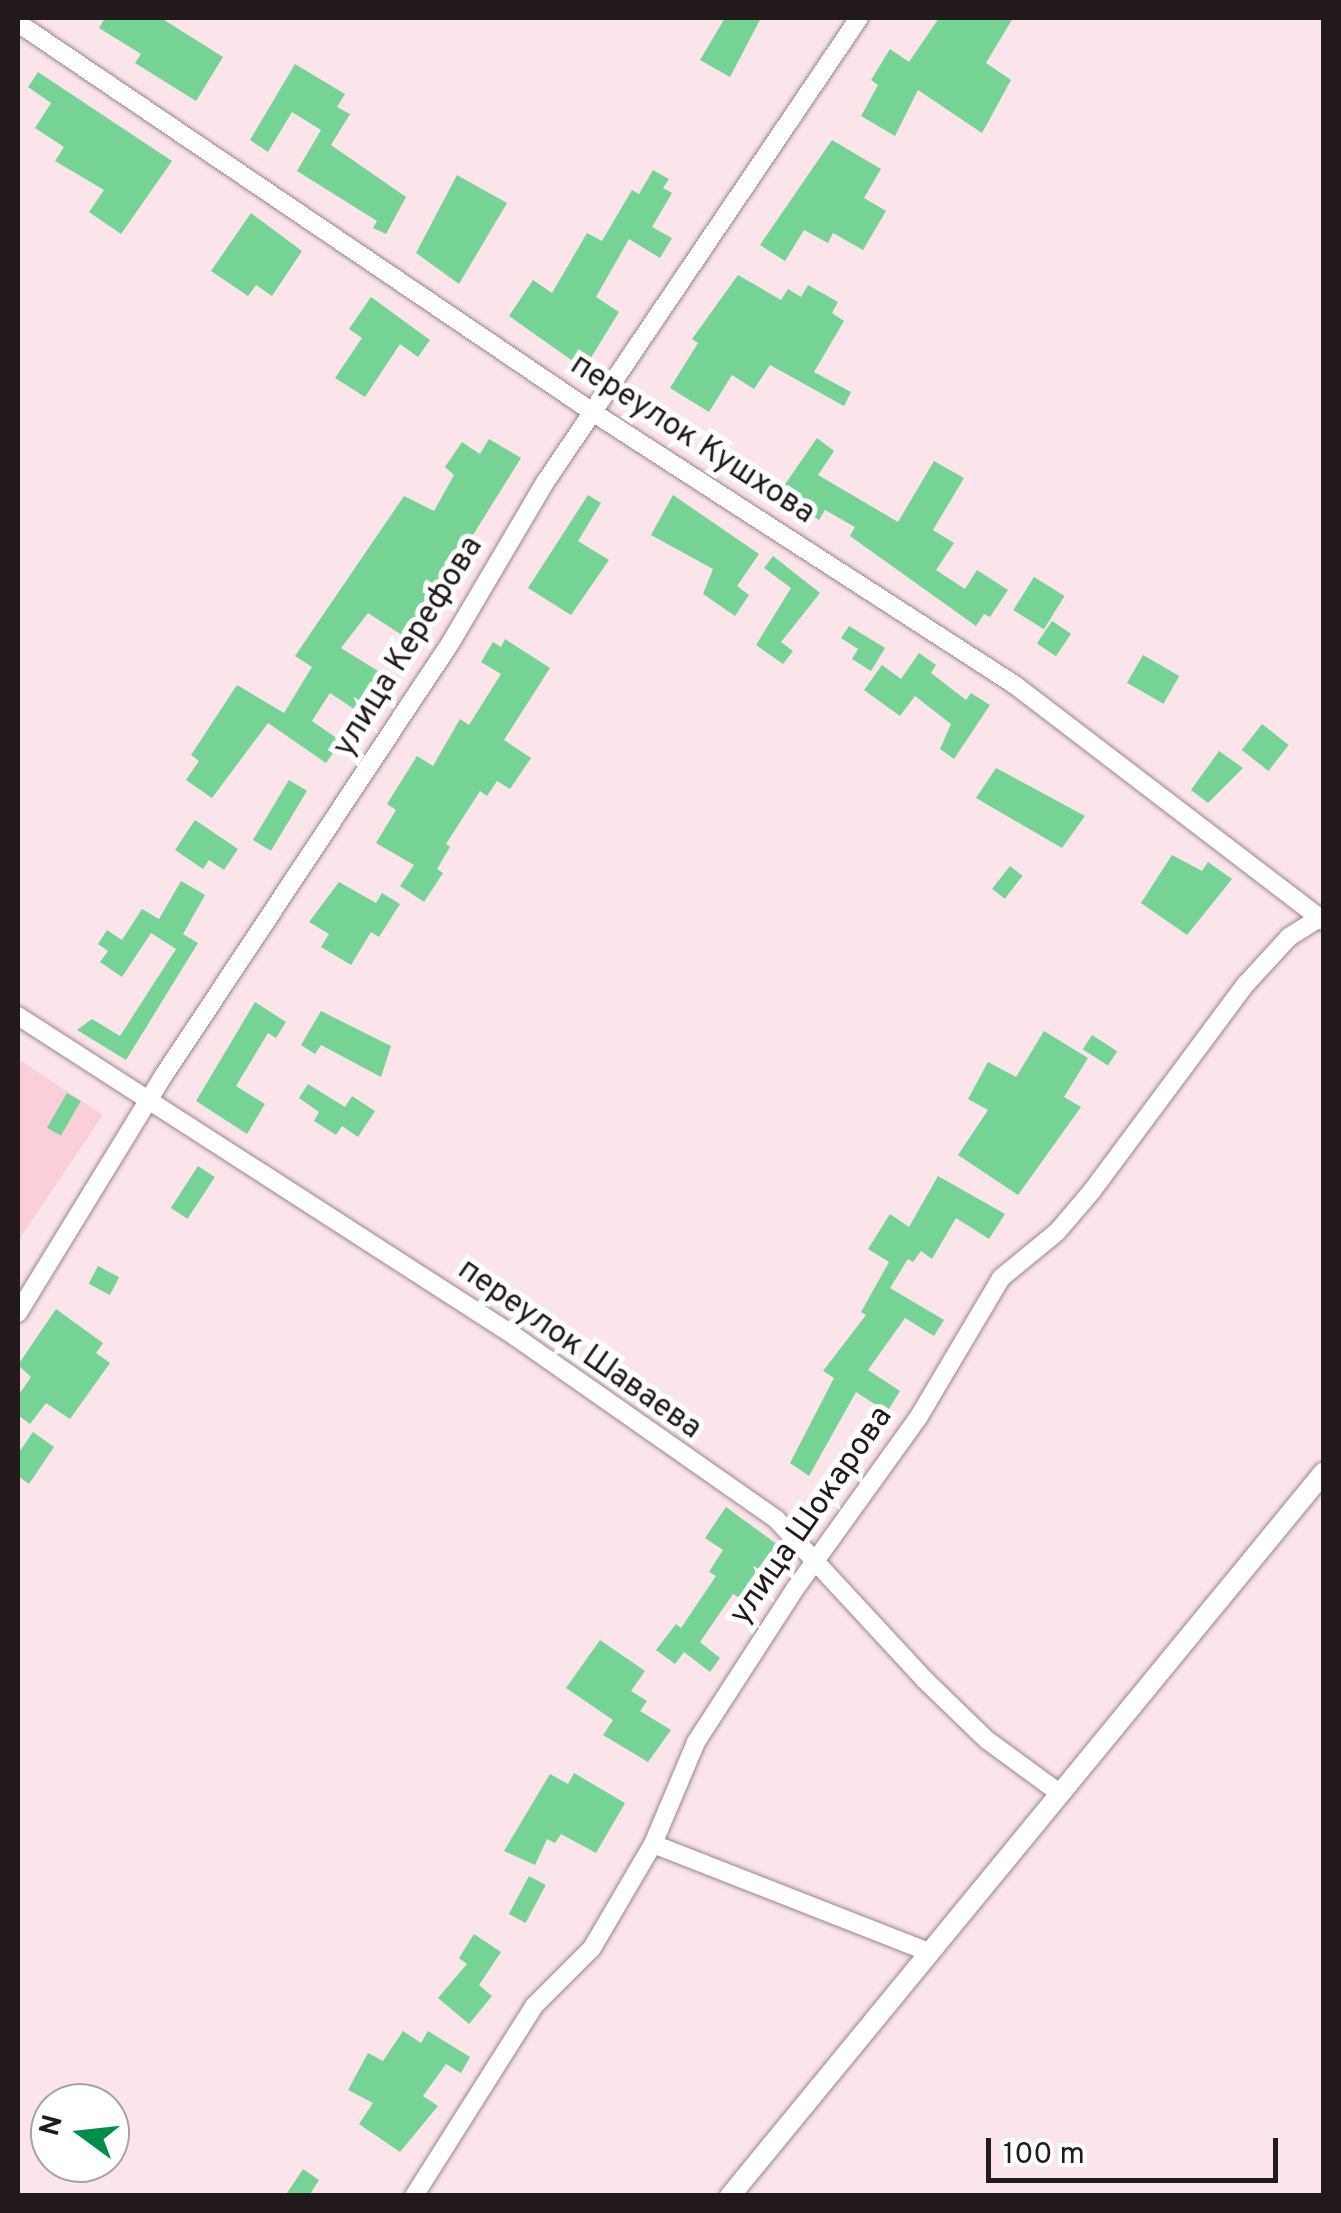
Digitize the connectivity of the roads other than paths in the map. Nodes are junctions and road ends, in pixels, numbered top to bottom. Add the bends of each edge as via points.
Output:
1 (860, 18) edge
2 (18, 23) edge
3 (594, 413) junction
4 (1322, 919) edge
5 (18, 1016) edge
6 (150, 1103) junction
7 (18, 1314) edge
8 (1324, 1472) edge
9 (817, 1557) junction
10 (1058, 1792) junction
11 (652, 1844) junction
12 (928, 1952) junction
13 (414, 2196) edge
14 (730, 2196) edge

1 - 3 street, улица Керефова
2 - 3 street, переулок Кушхова
3 - 4 street, переулок Кушхова via 1014,685
3 - 6 street, улица Керефова
4 - 9 street, улица Шокарова via 1289,937 1246,984 1092,1191 1057,1232 1000,1278 918,1418
5 - 6 street, переулок Шаваева
6 - 7 street, улица Керефова
6 - 9 street, переулок Шаваева via 516,1337 776,1519
8 - 10 street
9 - 10 street, переулок Шаваева via 924,1680 987,1740
9 - 11 street, улица Шокарова via 684,1762
10 - 12 street
11 - 12 street
11 - 13 street, улица Шокарова via 592,1948 534,2006
12 - 14 street

